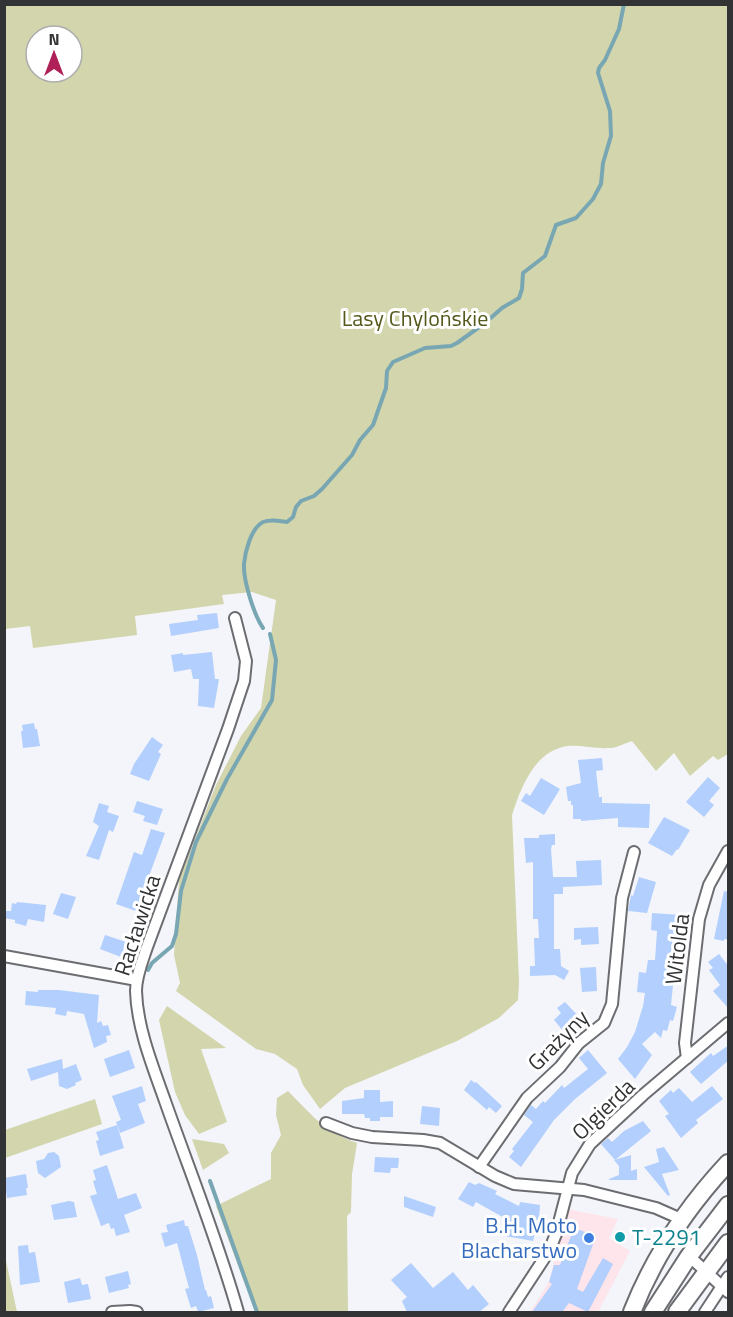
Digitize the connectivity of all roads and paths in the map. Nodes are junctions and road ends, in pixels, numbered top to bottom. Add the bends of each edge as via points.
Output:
1 (235, 618) dead end
2 (729, 851) edge
3 (634, 852) dead end
4 (4, 956) edge
5 (137, 980) junction
6 (729, 1023) edge
7 (687, 1058) junction
8 (326, 1124) dead end
9 (729, 1163) edge
10 (479, 1167) junction
11 (568, 1188) junction
12 (729, 1205) edge
13 (681, 1219) junction
14 (729, 1242) edge
15 (689, 1256) junction
16 (706, 1270) junction
17 (726, 1285) edge
18 (112, 1312) edge
19 (137, 1312) edge
20 (238, 1312) edge
21 (509, 1312) edge
22 (632, 1312) edge
23 (654, 1312) edge
24 (677, 1312) edge
25 (705, 1312) edge

1 - 5 street, Racławicka via 246,661 243,681
2 - 7 street, Witolda via 709,885 699,919 685,1043
3 - 10 street, Grażyny via 622,898 608,1015 527,1098
4 - 5 street
5 - 20 street, Racławicka via 138,1009 146,1040
6 - 7 street, Olgierda
7 - 11 street, Olgierda via 590,1144 575,1167
8 - 10 street via 372,1137 440,1143
9 - 13 main road
10 - 11 street via 514,1184
11 - 13 street via 656,1208
11 - 21 street, Olgierda via 549,1251
12 - 15 main road
13 - 22 main road
14 - 16 main road
15 - 16 street
15 - 23 main road
16 - 17 street
16 - 24 main road
17 - 25 street
18 - 19 street

